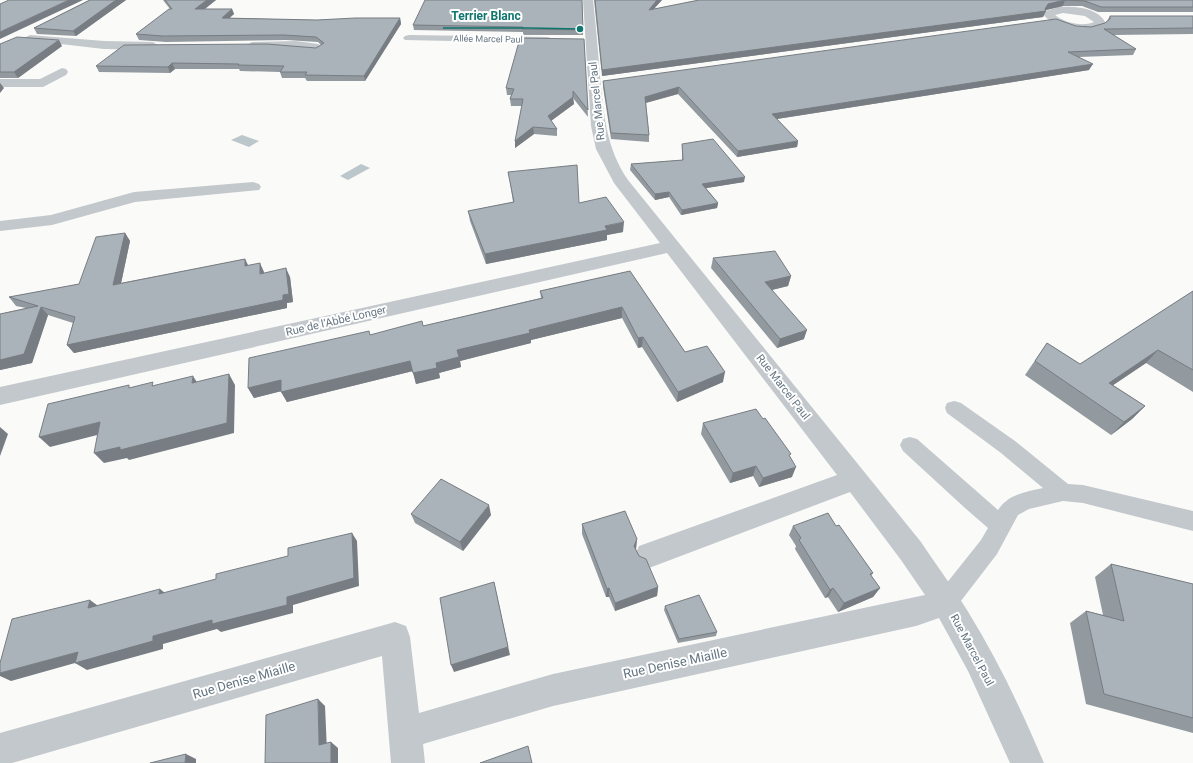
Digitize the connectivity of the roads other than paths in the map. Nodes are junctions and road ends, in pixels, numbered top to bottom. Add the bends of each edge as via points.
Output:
1 (1050, 0) edge
2 (591, 3) edge
3 (1066, 10) junction
4 (1113, 17) edge
5 (1096, 18) junction
6 (1055, 20) junction
7 (1040, 22) edge
8 (38, 27) edge
9 (409, 38) dead end
10 (560, 40) edge
11 (164, 46) edge
12 (241, 46) edge
13 (318, 48) edge
14 (62, 72) dead end
15 (0, 83) edge
16 (253, 187) dead end
17 (0, 226) edge
18 (672, 246) junction
19 (0, 396) edge
20 (954, 408) dead end
21 (910, 445) dead end
22 (855, 479) junction
23 (1063, 492) junction
24 (1193, 521) edge
25 (1001, 525) junction
26 (649, 555) dead end
27 (946, 602) junction
28 (406, 733) junction
29 (0, 750) edge
30 (408, 763) edge
31 (1027, 763) edge

1 - 3 street
2 - 18 street, Rue Marcel Paul via 584,41 601,82 602,146 622,183
3 - 5 street via 1083,12
3 - 6 street via 1050,12 1049,15
4 - 5 street
5 - 6 street via 1100,23 1088,27
6 - 7 street
8 - 11 street via 17,37 104,45
9 - 10 street, Allée Marcel Paul
12 - 13 street via 296,45
14 - 15 street via 43,83
16 - 17 street via 134,198 52,220
18 - 19 street, Rue de l’Abbé Longer
18 - 22 street, Rue Marcel Paul
20 - 23 lane via 1008,447
21 - 25 lane
22 - 26 street
22 - 27 street, Rue Marcel Paul
23 - 24 lane via 1083,494
23 - 25 lane via 1025,501 1011,508
25 - 27 lane via 989,547
27 - 28 street, Rue Denise Miaille via 916,612 553,690
27 - 31 street, Rue Marcel Paul via 1003,709
28 - 29 street, Rue Denise Miaille via 395,636
28 - 30 street, Rue Denise Miaille

